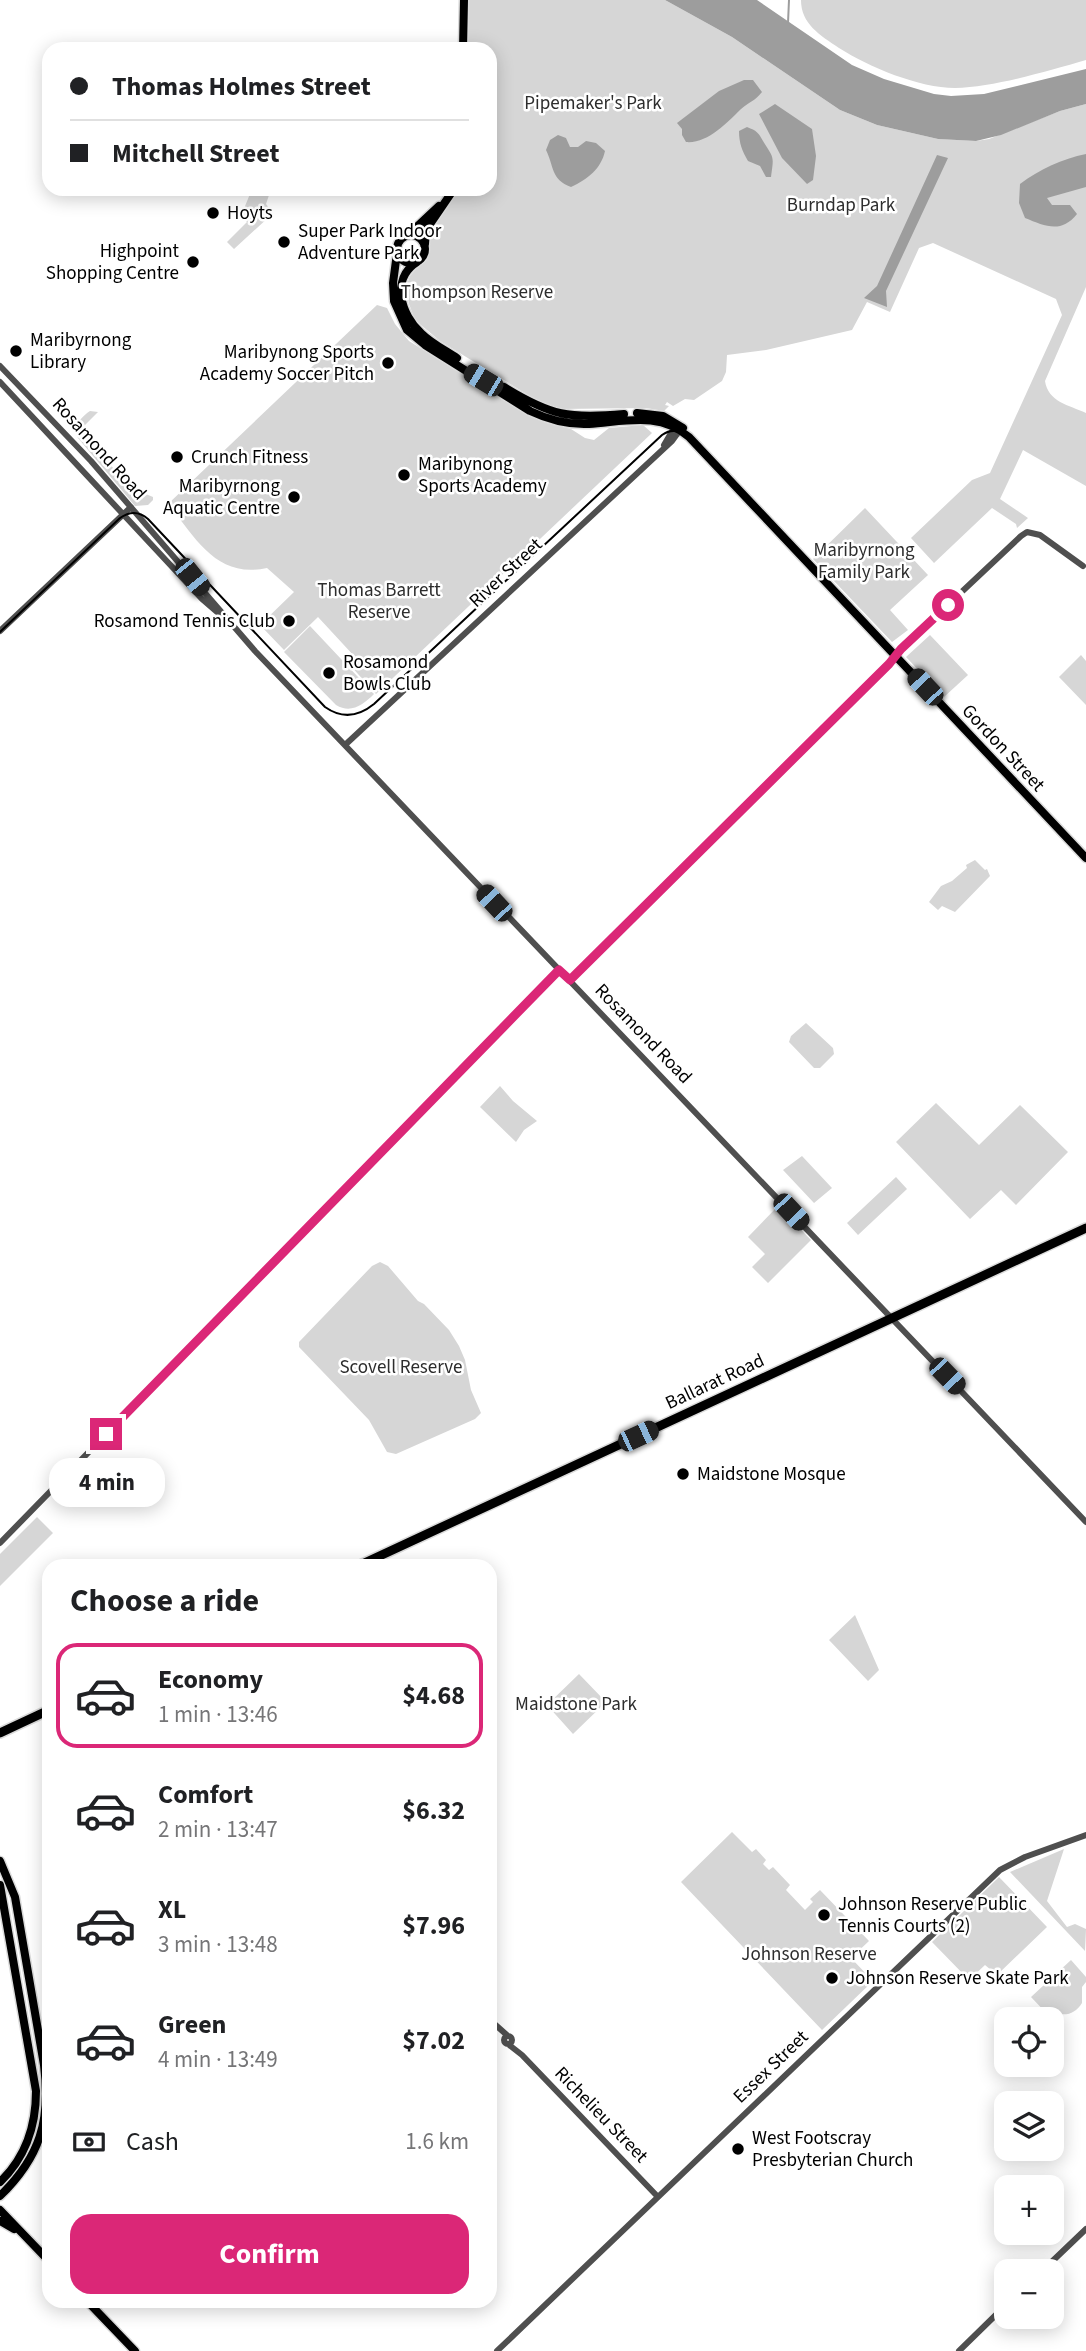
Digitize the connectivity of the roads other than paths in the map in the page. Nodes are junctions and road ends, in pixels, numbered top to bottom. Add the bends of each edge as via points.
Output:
1 (464, 0) edge
2 (463, 42) edge
3 (446, 196) edge
4 (448, 196) edge
5 (408, 235) junction
6 (425, 246) junction
7 (397, 253) junction
8 (417, 262) junction
9 (0, 366) edge
10 (0, 382) edge
11 (580, 417) junction
12 (588, 424) junction
13 (678, 427) junction
14 (131, 506) junction
15 (123, 513) junction
16 (140, 519) junction
17 (134, 525) junction
18 (1083, 566) dead end
19 (226, 619) junction
20 (0, 631) edge
21 (895, 656) junction
22 (345, 745) junction
23 (1086, 858) edge
24 (559, 970) junction
25 (570, 980) junction
26 (1086, 1228) edge
27 (891, 1320) junction
28 (1086, 1522) edge
29 (0, 1543) edge
30 (373, 1559) edge
31 (42, 1713) edge
32 (0, 1733) edge
33 (1086, 1835) edge
34 (0, 1862) edge
35 (0, 1885) edge
36 (15, 1898) junction
37 (4, 1899) junction
38 (24, 1949) junction
39 (13, 1951) junction
40 (34, 2006) junction
41 (23, 2008) junction
42 (497, 2028) edge
43 (42, 2053) edge
44 (42, 2066) edge
45 (33, 2068) junction
46 (36, 2091) junction
47 (42, 2091) edge
48 (42, 2129) edge
49 (29, 2136) junction
50 (37, 2147) junction
51 (24, 2148) junction
52 (0, 2182) edge
53 (0, 2196) edge
54 (658, 2197) junction
55 (0, 2210) edge
56 (0, 2221) edge
57 (1086, 2229) edge
58 (25, 2236) junction
59 (42, 2254) edge
60 (1055, 2259) edge
61 (94, 2308) edge
62 (994, 2317) edge
63 (135, 2351) edge
64 (498, 2351) edge
65 (959, 2351) edge

1 - 2 main road
3 - 5 main road
4 - 6 main road via 426,230
5 - 6 main road via 418,237
5 - 7 main road via 398,244
6 - 8 main road
7 - 8 main road via 405,262
7 - 12 main road, Gordon Street via 394,301 403,323 418,340 539,415
8 - 11 main road, Gordon Street via 403,278 401,295 408,317 421,334 531,403
9 - 14 street, Rosamond Road
10 - 15 street, Rosamond Road
11 - 12 main road
11 - 13 main road, Gordon Street via 645,413 663,416
12 - 13 main road, Gordon Street via 644,418
13 - 21 main road, Gordon Street
13 - 22 street, River Street via 659,452
14 - 15 street
14 - 16 street, Rosamond Road
15 - 17 street, Rosamond Road
15 - 20 street
16 - 17 street
16 - 19 street, Rosamond Road
17 - 19 street, Rosamond Road
18 - 21 street via 1040,535 1027,532
19 - 22 street, Rosamond Road
21 - 23 main road, Gordon Street
21 - 25 street
22 - 24 street, Rosamond Road
24 - 25 street, Rosamond Road
24 - 29 street
25 - 27 street, Rosamond Road
26 - 27 highway, Ballarat Road
27 - 28 street, Rosamond Road
27 - 30 highway, Ballarat Road
31 - 32 highway
33 - 54 street, Essex Street via 1000,1870
34 - 36 main road
35 - 37 main road
36 - 37 main road
36 - 38 main road
37 - 39 main road
38 - 39 main road
38 - 40 main road
39 - 41 main road
40 - 41 main road
40 - 43 main road
41 - 45 main road
42 - 54 street, Richelieu Street
44 - 45 main road
45 - 46 main road
46 - 47 main road
46 - 49 main road
48 - 50 main road
49 - 50 main road
49 - 51 main road
50 - 51 main road
50 - 53 main road
51 - 52 main road
54 - 64 street, Essex Street
55 - 58 main road
56 - 58 main road
57 - 60 street
58 - 59 main road
61 - 63 main road
62 - 65 street

